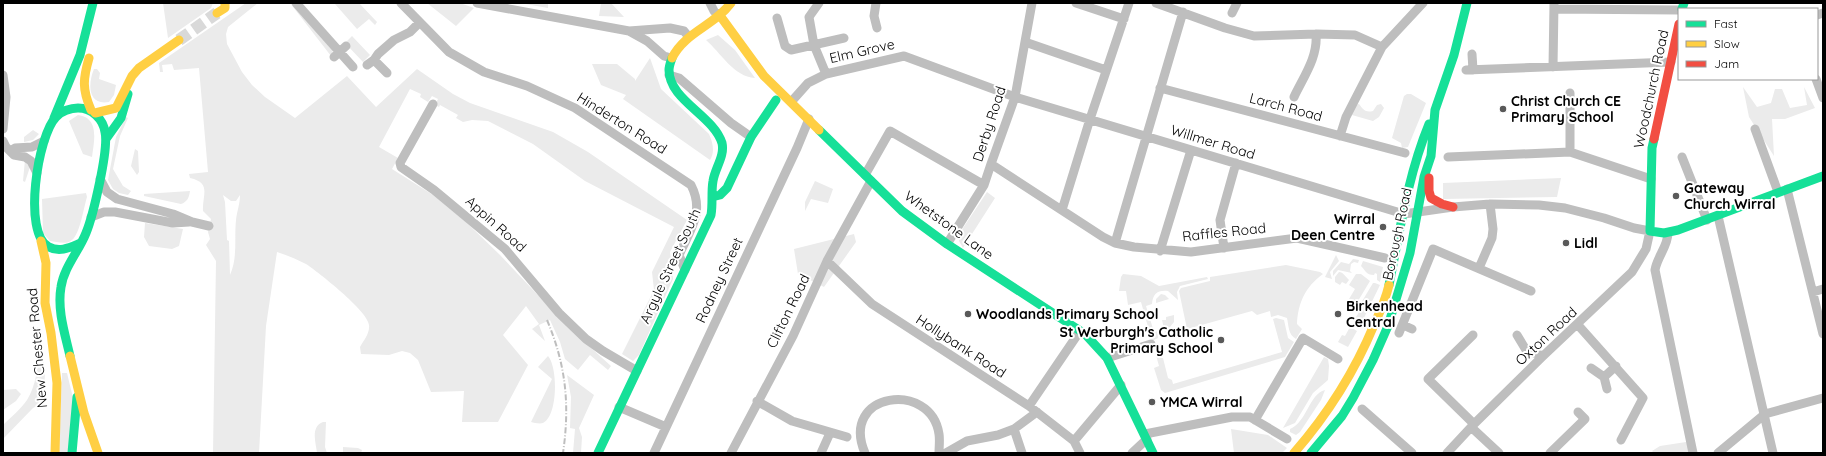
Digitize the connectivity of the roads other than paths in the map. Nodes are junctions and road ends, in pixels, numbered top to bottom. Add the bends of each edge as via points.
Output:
1 (93, 3) edge
2 (296, 3) edge
3 (400, 3) edge
4 (477, 3) edge
5 (710, 3) edge
6 (731, 3) edge
7 (819, 3) edge
8 (876, 3) edge
9 (1032, 3) edge
10 (1076, 3) edge
11 (1129, 3) edge
12 (1156, 3) edge
13 (1237, 3) edge
14 (1423, 3) edge
15 (1468, 3) edge
16 (227, 5) edge
17 (1554, 6) edge
18 (1678, 10) edge
19 (1183, 12) junction
20 (1232, 13) dead end
21 (217, 14) tunnel mouth
22 (721, 17) junction
23 (777, 18) dead end
24 (1124, 19) junction
25 (419, 23) junction
26 (877, 28) dead end
27 (629, 31) junction
28 (1678, 31) edge
29 (1316, 34) junction
30 (688, 36) junction
31 (844, 38) dead end
32 (179, 40) tunnel mouth
33 (1025, 42) junction
34 (814, 45) junction
35 (1382, 47) junction
36 (93, 48) dead end
37 (1472, 54) dead end
38 (671, 58) junction
39 (1674, 60) edge
40 (353, 67) dead end
41 (1553, 67) junction
42 (1106, 70) junction
43 (387, 74) dead end
44 (826, 74) junction
45 (3, 75) edge
46 (669, 75) junction
47 (1816, 80) edge
48 (129, 85) junction
49 (1160, 88) junction
50 (1570, 94) dead end
51 (1294, 96) dead end
52 (1015, 97) junction
53 (1823, 98) edge
54 (776, 100) dead end
55 (791, 102) junction
56 (433, 104) dead end
57 (1435, 110) junction
58 (93, 111) junction
59 (54, 118) junction
60 (809, 119) junction
61 (1090, 119) junction
62 (3, 129) edge
63 (1755, 129) dead end
64 (1146, 136) junction
65 (1340, 136) junction
66 (751, 137) junction
67 (106, 139) junction
68 (44, 141) junction
69 (6, 147) edge
70 (1191, 150) junction
71 (1570, 152) junction
72 (1405, 153) dead end
73 (1431, 156) junction
74 (1448, 157) dead end
75 (1682, 157) dead end
76 (991, 164) junction
77 (1236, 164) junction
78 (37, 174) junction
79 (1823, 176) edge
80 (100, 178) junction
81 (868, 178) junction
82 (1651, 179) junction
83 (984, 185) junction
84 (1787, 189) junction
85 (1778, 192) junction
86 (712, 198) junction
87 (1490, 204) junction
88 (1452, 207) junction
89 (1062, 210) junction
90 (1417, 213) junction
91 (1404, 214) junction
92 (1718, 216) junction
93 (91, 217) junction
94 (1707, 220) junction
95 (192, 222) junction
96 (209, 226) dead end
97 (1650, 231) junction
98 (1668, 233) junction
99 (41, 241) junction
100 (81, 243) junction
101 (1115, 243) junction
102 (948, 244) junction
103 (1224, 248) junction
104 (1160, 251) junction
105 (1385, 258) dead end
106 (827, 261) junction
107 (1480, 268) junction
108 (685, 270) junction
109 (1823, 290) edge
110 (1531, 291) dead end
111 (1813, 292) junction
112 (1578, 324) junction
113 (1412, 329) dead end
114 (1080, 331) junction
115 (1823, 334) edge
116 (1473, 335) dead end
117 (1517, 335) dead end
118 (1151, 344) dead end
119 (1335, 346) dead end
120 (1543, 356) junction
121 (1107, 358) junction
122 (1616, 366) junction
123 (1591, 368) dead end
124 (637, 371) junction
125 (1604, 377) junction
126 (77, 385) junction
127 (1121, 385) junction
128 (1607, 389) dead end
129 (1823, 398) edge
130 (757, 402) junction
131 (1029, 406) junction
132 (619, 408) junction
133 (1362, 408) dead end
134 (1037, 412) junction
135 (1578, 412) dead end
136 (1765, 414) junction
137 (1255, 420) junction
138 (1472, 426) junction
139 (666, 427) junction
140 (1014, 429) junction
141 (830, 433) junction
142 (847, 437) dead end
143 (1146, 437) junction
144 (1287, 439) dead end
145 (1621, 440) dead end
146 (1074, 441) junction
147 (962, 449) edge
148 (54, 453) edge
149 (72, 453) edge
150 (98, 453) edge
151 (598, 453) edge
152 (654, 453) edge
153 (731, 453) edge
154 (821, 453) edge
155 (865, 453) edge
156 (939, 453) edge
157 (946, 453) edge
158 (1022, 453) edge
159 (1080, 453) edge
160 (1132, 453) edge
161 (1153, 453) edge
162 (1294, 453) edge
163 (1311, 453) edge
164 (1412, 453) edge
165 (1447, 453) edge
166 (1499, 453) edge
167 (1550, 453) edge
168 (1693, 453) edge
169 (1718, 453) edge
170 (1773, 453) edge

1 - 59 main road via 81,51
2 - 40 street
3 - 25 street, Hinderton Road
4 - 27 street
5 - 22 street
6 - 22 main road
7 - 34 street via 809,17
8 - 26 street via 874,16
9 - 33 street, Derby Road
10 - 24 street
11 - 24 street
12 - 19 street
13 - 20 street
14 - 35 street
15 - 57 main road, Borough Road
16 - 21 main road
17 - 18 street
17 - 41 street
19 - 29 street via 1254,36
19 - 49 street
22 - 30 main road
22 - 55 main road, Whetstone Lane via 764,76
23 - 34 street via 785,46 791,50
24 - 42 street
25 - 43 street via 410,32 394,40 370,63
25 - 108 street, Hinderton Road via 449,52 484,72 527,86 575,108 691,185 696,195 697,214 679,255
27 - 30 street via 670,28 684,31
27 - 38 street via 647,41 664,56
28 - 39 main road, Woodchurch Road
29 - 35 street via 1355,36
29 - 51 street via 1315,56
30 - 38 main road
31 - 34 street
32 - 48 main road via 139,68
33 - 42 street
33 - 52 street, Derby Road
34 - 44 street
35 - 65 street via 1346,117
36 - 58 main road via 82,89
37 - 41 street via 1469,70
38 - 46 main road
39 - 41 street
39 - 82 main road, Woodchurch Road via 1652,148
42 - 61 street
44 - 52 street, Elm Grove via 904,56
44 - 55 street, Elm Grove via 808,83
45 - 62 street via 6,97
46 - 66 street via 679,78
46 - 86 main road via 676,90 707,120 718,133 722,143 723,152 714,174
47 - 53 street
48 - 58 main road via 116,108 104,112
48 - 67 main road via 122,116
49 - 64 street
49 - 65 street, Larch Road
50 - 71 street
52 - 61 street, Willmer Road
52 - 76 street, Derby Road
54 - 66 main road, Argyle Street South
55 - 60 main road, Whetstone Lane
56 - 124 street, Appin Road via 400,163 401,167 434,190 506,249 559,313 586,339
57 - 73 main road, Borough Road
57 - 91 main road via 1418,151
58 - 59 main road via 83,108 72,109
58 - 67 main road via 103,124
59 - 68 main road, New Chester Road
60 - 81 main road, Whetstone Lane
60 - 139 street, Rodney Street
61 - 64 street, Willmer Road
61 - 89 street
63 - 85 street
64 - 70 street, Willmer Road
64 - 101 street
65 - 72 street, Larch Road
66 - 86 main road, Argyle Street South via 728,188
67 - 80 main road, New Chester Road
68 - 69 street via 32,147
68 - 78 main road, New Chester Road
69 - 78 street via 14,155 28,158
70 - 77 street, Willmer Road
70 - 104 street
71 - 74 street
71 - 82 street
73 - 88 main road via 1431,198
73 - 90 main road, Borough Road via 1424,176
75 - 94 street
76 - 83 street, Derby Road
76 - 89 street, Raffles Road
77 - 91 street, Willmer Road
77 - 103 street via 1220,220
78 - 99 main road, New Chester Road via 34,222
79 - 84 main road
80 - 93 main road, New Chester Road
80 - 95 street via 107,192 117,199 173,214
81 - 83 street, Clifton Road via 890,131
81 - 102 main road, Whetstone Lane via 902,211
81 - 106 street, Clifton Road
82 - 97 main road, Woodchurch Road
83 - 102 street, Derby Road
84 - 85 main road
84 - 111 street
85 - 92 main road
86 - 108 main road, Argyle Street South via 712,214
87 - 88 street
87 - 97 street via 1565,208
87 - 107 street via 1492,238
88 - 90 street
89 - 101 street, Raffles Road
90 - 91 street
90 - 163 main road, Borough Road via 1410,253 1398,295 1373,360 1342,416
91 - 162 main road via 1388,290 1364,350 1335,402
92 - 94 main road
92 - 136 street
93 - 95 street via 104,212 115,212 174,223
93 - 100 main road, New Chester Road
94 - 98 main road
95 - 96 street
97 - 98 main road
97 - 112 street, Oxton Road via 1646,249 1632,272
98 - 168 street via 1655,270
99 - 100 main road via 48,247 61,250
99 - 148 main road, New Chester Road via 46,263 45,303 57,383
100 - 126 main road, New Chester Road via 66,270 61,283 60,297 61,313
101 - 104 street, Raffles Road
102 - 114 main road, Whetstone Lane
103 - 104 street, Raffles Road via 1191,252
103 - 105 street, Raffles Road via 1296,238
106 - 130 street, Clifton Road via 793,336
106 - 131 street, Hollybank Road via 872,304
107 - 110 street
107 - 113 street via 1433,250 1401,329
108 - 124 main road, Argyle Street South
109 - 111 street
111 - 115 street
112 - 120 street, Oxton Road
112 - 122 street
114 - 121 main road, Whetstone Lane
114 - 131 street
116 - 138 street via 1428,379
117 - 120 street via 1526,350
118 - 121 street
119 - 137 street via 1334,356 1303,338
120 - 138 street, Oxton Road
121 - 127 main road, Whetstone Lane
122 - 125 street
122 - 145 street via 1643,398
123 - 125 street
124 - 132 main road, Argyle Street South
125 - 128 street
126 - 149 main road
126 - 150 main road
127 - 143 main road, Whetstone Lane
127 - 146 street
129 - 136 street
130 - 141 street via 792,421
130 - 153 street, Clifton Road
131 - 134 street, Hollybank Road
132 - 139 street
132 - 151 main road, Argyle Street South
133 - 164 street
134 - 140 street
134 - 146 street, Hollybank Road
135 - 167 street via 1585,419
136 - 169 street
136 - 170 street
137 - 143 street via 1250,417 1232,417
137 - 144 street
138 - 165 street, Oxton Road
138 - 166 street
139 - 152 street, Rodney Street
140 - 147 street via 998,435 976,438
140 - 158 street
141 - 142 street
141 - 154 street
143 - 160 street
143 - 161 main road, Whetstone Lane
146 - 159 street, Hollybank Road
147 - 157 street
155 - 156 street via 861,439 863,420 868,410 888,400 901,399 912,401 927,410 939,434

